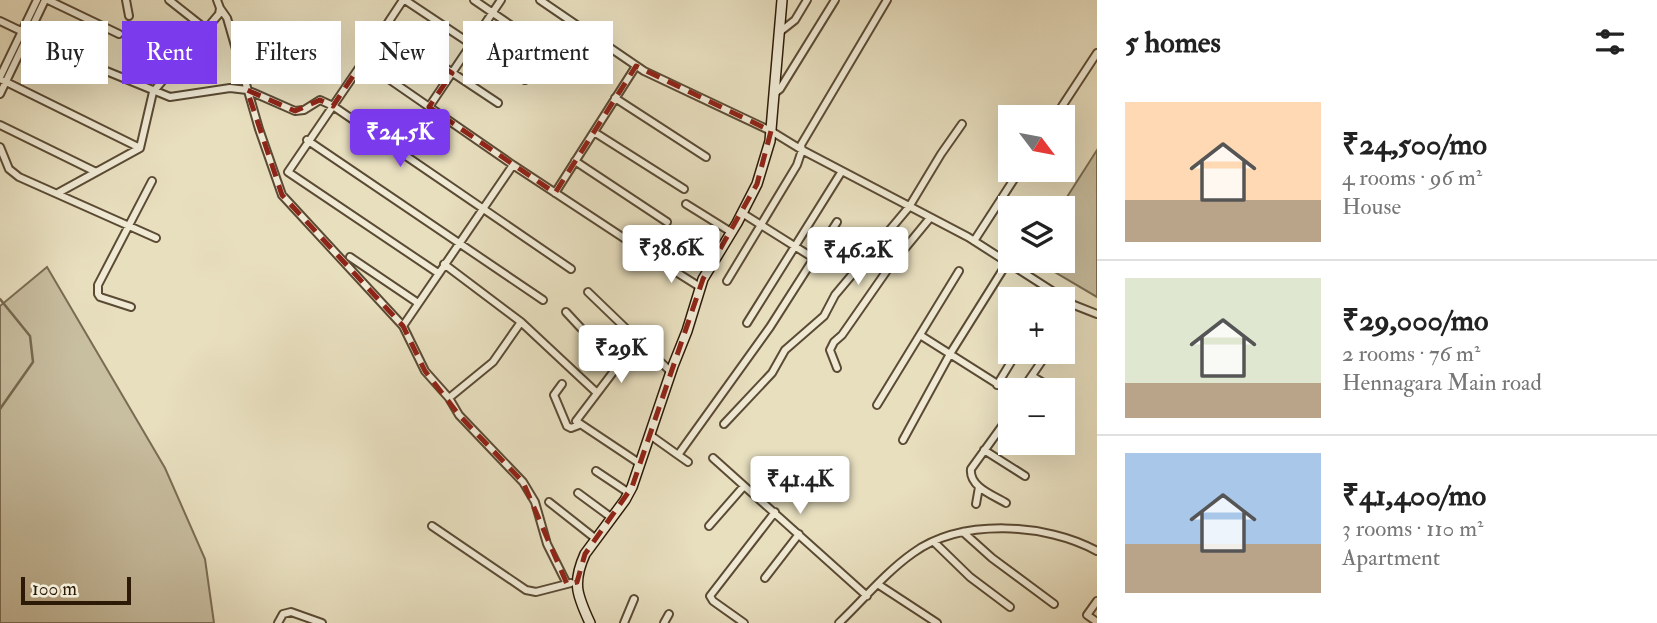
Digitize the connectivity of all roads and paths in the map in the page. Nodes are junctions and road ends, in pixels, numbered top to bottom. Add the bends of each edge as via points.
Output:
1 (37, 0) edge
2 (47, 0) edge
3 (126, 0) edge
4 (169, 0) edge
5 (217, 0) edge
6 (404, 0) edge
7 (474, 0) edge
8 (501, 0) edge
9 (540, 0) edge
10 (782, 0) edge
11 (807, 0) edge
12 (835, 0) edge
13 (887, 0) edge
14 (220, 8) junction
15 (493, 12) junction
16 (130, 16) dead end
17 (0, 21) edge
18 (29, 21) edge
19 (33, 21) edge
20 (195, 21) edge
21 (212, 21) edge
22 (389, 21) edge
23 (487, 21) edge
24 (506, 21) edge
25 (570, 21) edge
26 (21, 31) edge
27 (781, 31) junction
28 (119, 34) dead end
29 (463, 39) edge
30 (21, 41) edge
31 (613, 50) edge
32 (1097, 52) edge
33 (463, 56) edge
34 (636, 66) junction
35 (108, 71) edge
36 (449, 71) edge
37 (452, 73) junction
38 (355, 74) edge
39 (2, 79) edge
40 (160, 84) edge
41 (396, 84) edge
42 (247, 90) junction
43 (153, 92) junction
44 (775, 93) junction
45 (0, 94) edge
46 (615, 98) junction
47 (498, 103) dead end
48 (1063, 105) edge
49 (333, 106) junction
50 (429, 107) junction
51 (962, 124) dead end
52 (0, 125) edge
53 (771, 131) junction
54 (594, 132) junction
55 (307, 140) junction
56 (0, 147) edge
57 (140, 148) junction
58 (802, 150) junction
59 (706, 157) dead end
60 (575, 160) junction
61 (513, 165) junction
62 (842, 171) junction
63 (96, 173) junction
64 (152, 181) dead end
65 (1012, 182) edge
66 (684, 189) dead end
67 (58, 193) junction
68 (555, 193) junction
69 (686, 204) dead end
70 (909, 208) junction
71 (482, 209) junction
72 (742, 213) junction
73 (930, 218) junction
74 (667, 222) dead end
75 (837, 222) dead end
76 (763, 225) junction
77 (128, 226) junction
78 (731, 232) junction
79 (156, 239) dead end
80 (974, 241) junction
81 (460, 243) junction
82 (795, 246) junction
83 (648, 254) dead end
84 (350, 257) dead end
85 (998, 257) edge
86 (657, 260) dead end
87 (815, 260) junction
88 (444, 264) junction
89 (570, 269) dead end
90 (959, 271) dead end
91 (438, 273) junction
92 (1001, 273) edge
93 (1023, 273) edge
94 (727, 281) dead end
95 (700, 287) junction
96 (1046, 287) edge
97 (589, 292) dead end
98 (543, 300) dead end
99 (418, 303) junction
100 (1075, 305) edge
101 (131, 307) dead end
102 (566, 312) dead end
103 (1097, 314) edge
104 (522, 322) junction
105 (747, 323) dead end
106 (403, 326) junction
107 (920, 335) junction
108 (950, 354) junction
109 (1010, 364) edge
110 (1040, 364) edge
111 (836, 368) dead end
112 (671, 372) junction
113 (1032, 376) joint
114 (1035, 378) edge
115 (562, 384) dead end
116 (997, 385) joint
117 (597, 393) junction
118 (449, 398) junction
119 (877, 405) dead end
120 (724, 424) dead end
121 (579, 425) junction
122 (998, 431) edge
123 (650, 435) junction
124 (903, 440) dead end
125 (984, 450) junction
126 (678, 455) junction
127 (713, 458) dead end
128 (688, 462) dead end
129 (639, 463) junction
130 (596, 471) dead end
131 (1026, 476) dead end
132 (744, 486) junction
133 (979, 487) junction
134 (629, 492) junction
135 (578, 493) dead end
136 (549, 502) dead end
137 (1006, 503) dead end
138 (976, 504) dead end
139 (775, 512) junction
140 (612, 518) junction
141 (432, 526) dead end
142 (709, 526) dead end
143 (963, 532) junction
144 (799, 534) junction
145 (596, 539) junction
146 (934, 542) junction
147 (1097, 551) edge
148 (765, 578) dead end
149 (572, 583) junction
150 (878, 585) junction
151 (867, 596) junction
152 (634, 599) dead end
153 (1097, 601) edge
154 (1054, 604) dead end
155 (1010, 607) dead end
156 (669, 614) dead end
157 (1097, 622) edge
158 (278, 623) edge
159 (322, 623) edge
160 (590, 623) edge
161 (624, 623) edge
162 (664, 623) edge
163 (744, 623) edge
164 (839, 623) edge
165 (937, 623) edge

1 - 18 street
2 - 19 street
2 - 28 street
3 - 16 street
4 - 20 street
5 - 14 street
6 - 22 street
6 - 29 street
7 - 15 street
8 - 15 street
9 - 25 street
10 - 27 street
11 - 27 street via 795,20
12 - 44 street
13 - 58 street
14 - 21 street
14 - 42 street via 227,18
15 - 23 street
15 - 24 street
17 - 26 street
27 - 44 street
30 - 39 street
31 - 34 street
32 - 48 street
33 - 37 street
34 - 46 street
34 - 53 street
35 - 43 street
36 - 37 street
37 - 47 street
37 - 50 street
38 - 49 street
39 - 45 street
39 - 57 street
40 - 43 street
41 - 50 street
42 - 43 street via 170,97
42 - 49 street via 295,111 320,100
42 - 106 street via 282,195
43 - 57 street
44 - 53 street
46 - 54 street
46 - 59 street
49 - 55 street
49 - 71 street
50 - 61 street
51 - 70 street
52 - 63 street
53 - 58 street
53 - 72 street via 757,184
54 - 60 street
54 - 66 street
55 - 81 street
55 - 91 street via 288,172
56 - 67 street via 9,169 19,177
57 - 63 street
58 - 62 street
58 - 76 street
60 - 68 street
60 - 74 street
61 - 68 street
61 - 71 street
62 - 70 street
62 - 82 street
63 - 67 street
64 - 77 street
65 - 80 street
67 - 77 street
68 - 83 street
69 - 78 street
70 - 73 street
70 - 120 street via 835,295 824,316 785,350 772,373
71 - 81 street
71 - 89 street
72 - 76 street
72 - 78 street
73 - 80 street
73 - 111 street via 834,342 830,350
75 - 87 street
76 - 82 street
76 - 94 street
77 - 79 street
77 - 101 street via 97,289 100,297
78 - 95 street
80 - 85 street
81 - 88 street
81 - 98 street
82 - 87 street
82 - 105 street
84 - 99 street
86 - 95 street
87 - 126 street
88 - 91 street
88 - 104 street
90 - 107 street
91 - 99 street
92 - 108 street
93 - 96 street
95 - 112 street
97 - 112 street
99 - 106 street
100 - 103 street
102 - 117 street via 617,364
104 - 117 street
104 - 118 street via 493,362
106 - 118 street via 425,371
107 - 108 street
107 - 119 street
108 - 116 street
108 - 124 street
109 - 116 street
110 - 113 street
112 - 123 street
113 - 114 street
115 - 121 street via 554,396 567,426
117 - 121 street via 576,421
118 - 149 street via 459,415 523,482 535,502 547,544
121 - 129 street
122 - 125 street
123 - 126 street
123 - 129 street
125 - 131 street
125 - 133 street via 971,469
126 - 128 street
127 - 132 street
129 - 134 street
130 - 134 street
132 - 139 street
132 - 142 street
133 - 137 street
133 - 138 street
134 - 140 street
135 - 140 street
136 - 145 street
139 - 144 street
139 - 163 street via 710,596
140 - 145 street
141 - 149 street via 526,590 537,592
143 - 146 street
143 - 147 street via 1013,528 1058,534
143 - 154 street
144 - 148 street
144 - 151 street
145 - 149 street
146 - 150 street via 914,552
146 - 155 street
149 - 160 street
150 - 151 street
150 - 165 street
151 - 164 street
152 - 161 street
153 - 157 street via 1087,615
156 - 162 street
158 - 159 street via 283,614 291,612

